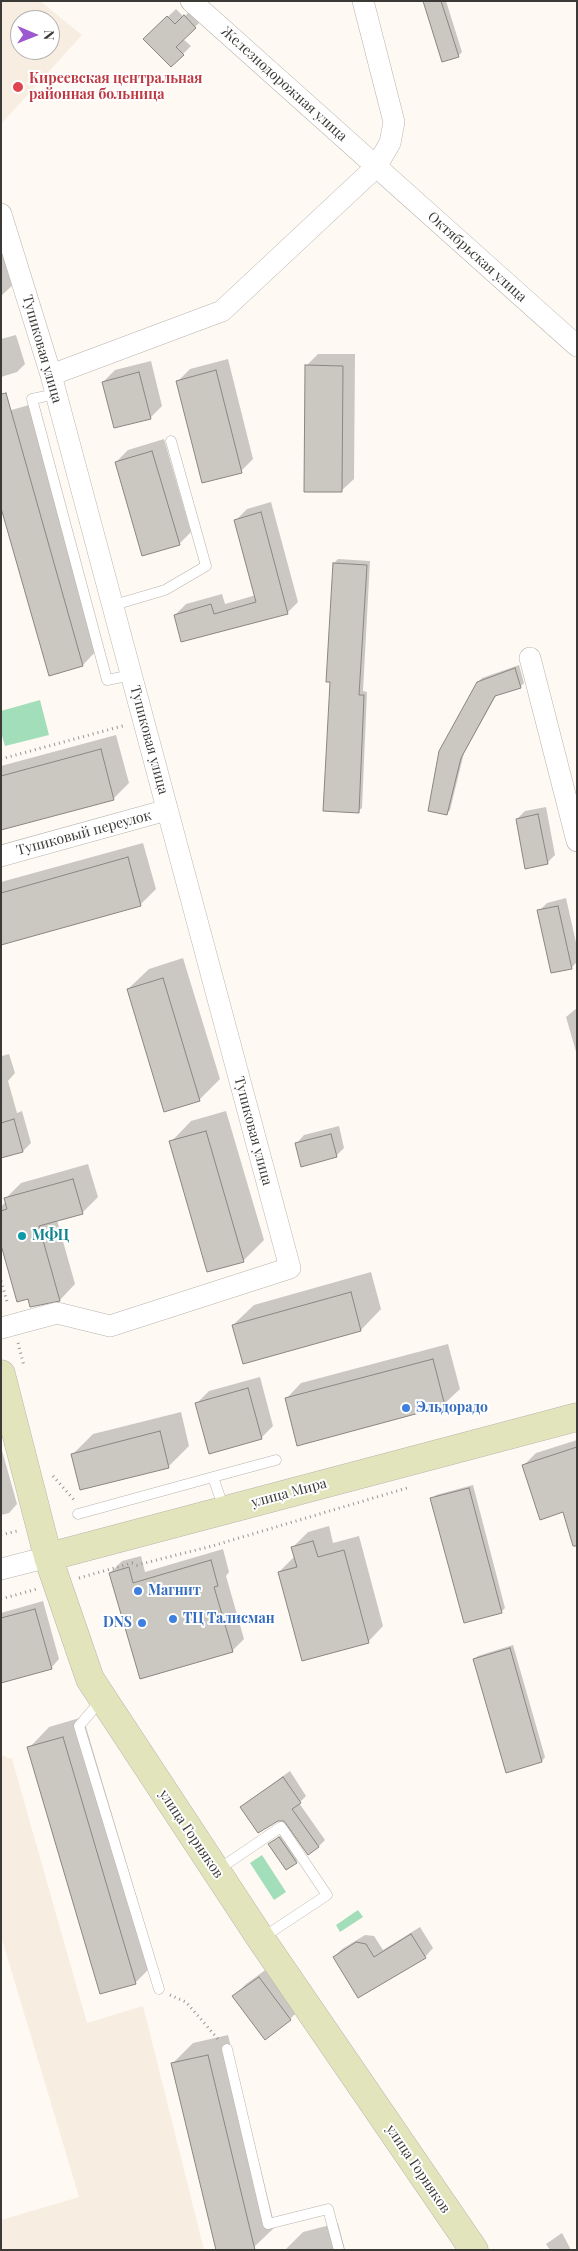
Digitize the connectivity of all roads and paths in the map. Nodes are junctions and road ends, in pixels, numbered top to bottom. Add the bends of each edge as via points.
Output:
1 (191, 1) edge
2 (363, 1) edge
3 (376, 167) junction
4 (1, 214) edge
5 (577, 346) edge
6 (53, 384) junction
7 (171, 440) dead end
8 (114, 605) junction
9 (530, 658) dead end
10 (132, 675) junction
11 (144, 720) junction
12 (1, 759) edge
13 (167, 810) junction
14 (577, 841) edge
15 (1, 856) edge
16 (1, 1281) edge
17 (7, 1326) edge
18 (14, 1373) edge
19 (577, 1417) edge
20 (276, 1460) dead end
21 (51, 1469) dead end
22 (214, 1477) junction
23 (416, 1486) dead end
24 (224, 1510) junction
25 (78, 1514) joint
26 (48, 1557) junction
27 (1, 1569) edge
28 (57, 1584) junction
29 (1, 1599) edge
30 (103, 1699) junction
31 (216, 1871) junction
32 (261, 1939) junction
33 (158, 1989) joint
34 (226, 2049) joint
35 (339, 2250) edge
36 (474, 2250) edge

1 - 3 street, Железнодорожная улица
2 - 3 street via 394,122 390,144
3 - 5 street, Октябрьская улица
3 - 6 street via 222,311
4 - 6 street, Тупиковая улица
6 - 8 street, Тупиковая улица
6 - 10 lane via 32,400 107,680
7 - 8 lane via 206,566 165,590
8 - 10 street, Тупиковая улица
9 - 14 street
10 - 11 street, Тупиковая улица
11 - 12 path
11 - 13 street, Тупиковая улица
13 - 15 street, Тупиковый переулок
13 - 17 street, Тупиковая улица via 290,1268 110,1326 57,1313
16 - 17 path
17 - 18 path
18 - 26 main road, улица Горняков
19 - 24 main road, улица Мира
20 - 22 lane
21 - 25 path via 54,1478 75,1500
22 - 24 lane
22 - 25 lane
23 - 28 path via 212,1546 137,1565 132,1563
24 - 26 main road, улица Мира
26 - 27 street, улица Мира
26 - 28 main road, улица Горняков
28 - 29 path
28 - 30 main road, улица Горняков via 90,1679
30 - 31 main road, улица Горняков
30 - 33 lane via 79,1726
31 - 32 main road, улица Горняков
31 - 32 lane via 281,1827 326,1894
32 - 36 main road, улица Горняков
33 - 34 path via 186,2002
34 - 35 lane via 268,2224 328,2209

